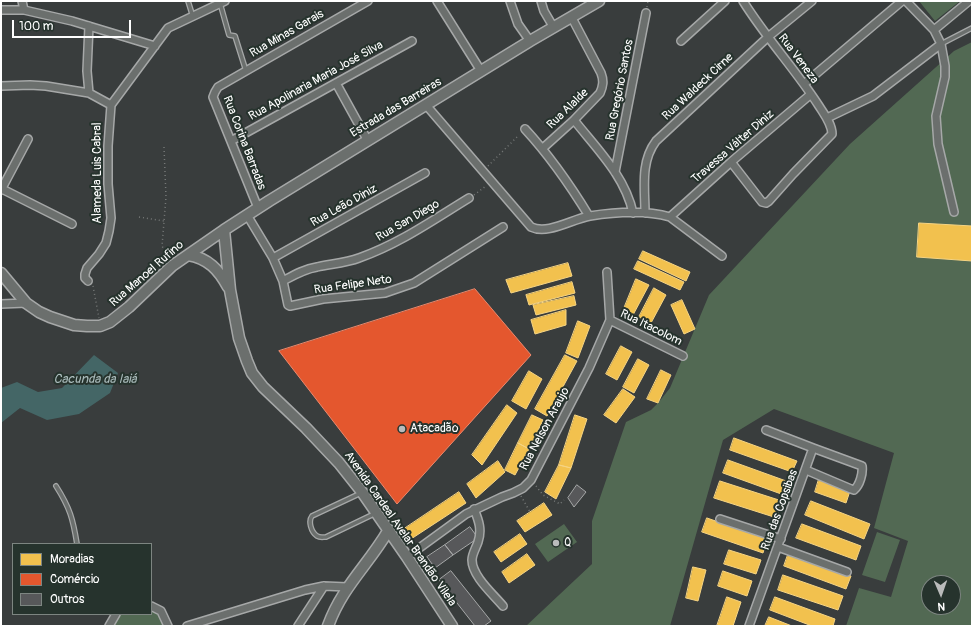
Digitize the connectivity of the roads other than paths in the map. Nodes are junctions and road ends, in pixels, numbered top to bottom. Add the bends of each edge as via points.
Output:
1 (22, 1) edge
2 (188, 1) edge
3 (368, 1) edge
4 (437, 1) edge
5 (510, 1) edge
6 (541, 1) edge
7 (599, 1) edge
8 (725, 1) edge
9 (743, 1) edge
10 (812, 1) edge
11 (902, 1) edge
12 (906, 1) edge
13 (969, 1) edge
14 (222, 2) edge
15 (588, 4) edge
16 (1, 10) edge
17 (24, 10) junction
18 (646, 13) dead end
19 (193, 17) junction
20 (572, 18) junction
21 (89, 26) junction
22 (554, 28) junction
23 (972, 28) edge
24 (934, 30) junction
25 (768, 37) junction
26 (412, 40) dead end
27 (530, 41) junction
28 (681, 41) dead end
29 (941, 44) junction
30 (155, 46) junction
31 (246, 71) junction
32 (481, 71) junction
33 (336, 83) junction
34 (804, 84) junction
35 (1, 86) edge
36 (218, 87) joint
37 (89, 93) junction
38 (811, 94) junction
39 (111, 105) junction
40 (426, 105) junction
41 (826, 118) junction
42 (574, 120) junction
43 (525, 129) road end
44 (28, 139) dead end
45 (231, 141) junction
46 (368, 141) junction
47 (542, 148) junction
48 (731, 162) junction
49 (615, 172) junction
50 (425, 173) dead end
51 (1, 190) edge
52 (469, 198) road end
53 (258, 208) junction
54 (954, 212) dead end
55 (633, 213) junction
56 (645, 213) junction
57 (247, 215) junction
58 (589, 216) junction
59 (670, 217) junction
60 (72, 224) dead end
61 (503, 227) dead end
62 (224, 230) junction
63 (208, 241) joint
64 (188, 255) junction
65 (722, 256) dead end
66 (273, 258) junction
67 (607, 272) dead end
68 (1, 275) edge
69 (88, 281) road end
70 (283, 281) junction
71 (230, 290) junction
72 (26, 303) junction
73 (1, 304) edge
74 (610, 320) junction
75 (683, 356) dead end
76 (766, 430) dead end
77 (813, 448) junction
78 (806, 470) junction
79 (56, 486) dead end
80 (362, 492) junction
81 (474, 509) junction
82 (376, 513) junction
83 (720, 519) dead end
84 (388, 531) junction
85 (781, 539) junction
86 (77, 543) edge
87 (778, 547) junction
88 (407, 557) junction
89 (847, 572) dead end
90 (324, 586) junction
91 (347, 587) junction
92 (503, 606) dead end
93 (152, 607) edge
94 (115, 615) edge
95 (109, 626) edge
96 (168, 626) edge
97 (187, 626) edge
98 (298, 626) edge
99 (328, 626) edge
100 (452, 626) edge
101 (749, 626) edge

1 - 17 street
2 - 19 lane
3 - 31 street, Rua Minas Garais
4 - 32 street
5 - 27 street via 518,24
6 - 22 street
7 - 15 main road, Estrada das Barreiras
8 - 28 street
9 - 25 street, Rua Veneza
10 - 25 street, Rua Waldeck Cirne
11 - 34 street
12 - 24 street
13 - 24 street
14 - 19 street
14 - 31 lane via 229,35 235,36
15 - 20 main road, Estrada das Barreiras
16 - 17 street
17 - 21 street
18 - 49 street, Rua Gregório Santos
19 - 30 street via 168,28
20 - 22 main road, Estrada das Barreiras
20 - 42 street, Rua Alalde via 603,79 600,93
21 - 30 street
21 - 37 street
22 - 27 main road, Estrada das Barreiras
23 - 29 lane
24 - 29 street
25 - 34 street, Rua Veneza
25 - 56 street, Rua Waldeck Cirne via 666,131 650,149 646,159
26 - 33 street, Rua Apolinaria Maria José Silva
27 - 32 main road, Estrada das Barreiras
29 - 41 street via 873,96
29 - 54 street via 945,77 936,116 938,144
30 - 39 street
31 - 36 street, Rua Minas Garais
32 - 40 main road, Estrada das Barreiras
33 - 45 street, Rua Apolinaria Maria José Silva
33 - 46 street
34 - 38 street, Rua Veneza
35 - 37 street via 46,86
36 - 45 street, Rua Corina Barradas via 214,92 214,98
37 - 39 street
38 - 41 street, Rua Veneza
38 - 48 street, Travessa Válter Diniz
39 - 69 street, Alameda Luis Cabral via 108,146 111,218 106,244 87,268 85,278
40 - 46 main road, Estrada das Barreiras
40 - 58 street via 531,227 536,230 547,229
41 - 48 street, Rua Veneza via 833,131 831,136 766,203 762,202
42 - 47 street, Rua Alalde
42 - 49 street
43 - 47 street
44 - 51 street
45 - 53 street, Rua Corina Barradas
46 - 53 main road, Estrada das Barreiras
47 - 58 street via 573,189
48 - 59 street, Travessa Válter Diniz
49 - 55 street via 628,194
50 - 66 street, Rua Leão Diniz
51 - 60 street
52 - 70 street, Rua San Diego via 381,250 356,259 309,269
53 - 57 main road, Estrada das Barreiras
55 - 56 street
55 - 58 street
56 - 59 street
57 - 62 main road, Estrada das Barreiras
57 - 66 street, Rua Felipe Neto
59 - 65 street
61 - 70 street, Rua Felipe Neto via 414,283 385,293 324,299 290,306
62 - 63 main road, Estrada das Barreiras
62 - 71 main road, Avenida Cardeal Avelar Brandão Vilela
63 - 64 main road, Rua Manoel Rufino
64 - 71 main road, Avenida Cardeal Avelar Brandão Vilela via 201,258 212,265
64 - 72 main road, Rua Manoel Rufino via 172,266 119,316 100,326 62,322
66 - 70 street, Rua Felipe Neto
67 - 74 street, Rua Nelson Araujo
68 - 72 main road
71 - 80 main road, Avenida Cardeal Avelar Brandão Vilela via 242,350 257,380 326,449
72 - 73 street
74 - 75 street, Rua Itacolom
74 - 81 street, Rua Nelson Araujo via 589,368 531,480 518,491
76 - 77 street
77 - 78 street, Rua das Copsibas
77 - 78 street via 862,466 857,487 851,489
78 - 85 street, Rua das Copsibas
79 - 86 lane via 73,519
80 - 82 main road, Avenida Cardeal Avelar Brandão Vilela
80 - 82 lane via 312,516 310,523 316,536 326,537
81 - 88 street, Rua Nelson Araujo
81 - 92 street via 480,535 472,560 474,568 476,574
82 - 84 main road, Avenida Cardeal Avelar Brandão Vilela
83 - 85 street
84 - 88 main road, Avenida Cardeal Avelar Brandão Vilela
84 - 91 main road
85 - 87 street, Rua das Copsibas
87 - 89 street
87 - 101 street, Rua das Copsibas
88 - 100 main road, Avenida Cardeal Avelar Brandão Vilela
90 - 91 street
90 - 97 street
90 - 98 street
91 - 99 main road
93 - 96 street via 160,611
94 - 95 street

